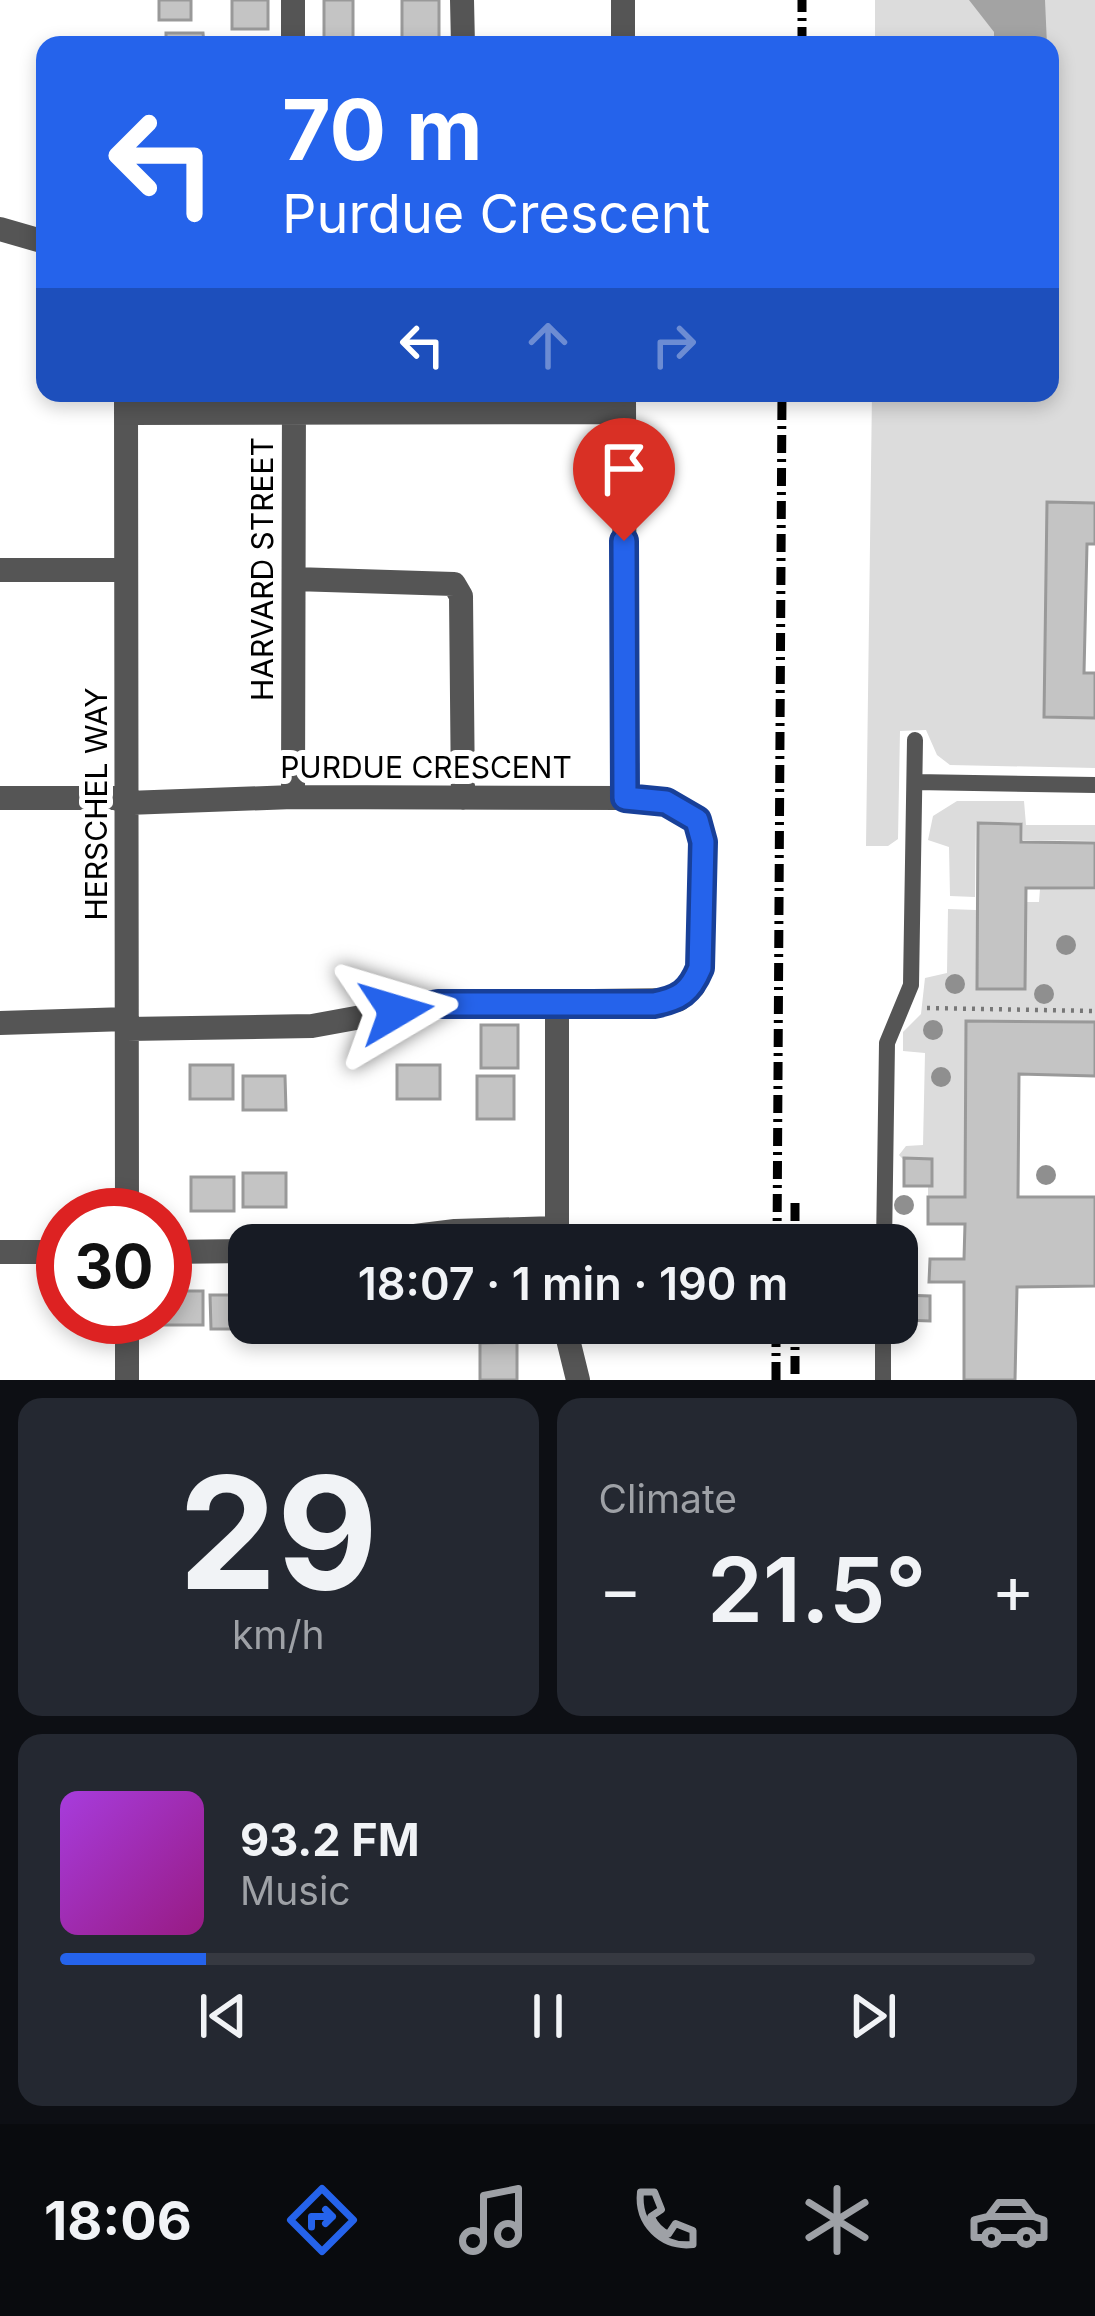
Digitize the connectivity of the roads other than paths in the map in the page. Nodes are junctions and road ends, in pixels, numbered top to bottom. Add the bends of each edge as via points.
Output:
1 (293, 0) edge
2 (462, 0) edge
3 (623, 0) edge
4 (293, 36) edge
5 (463, 36) edge
6 (623, 36) edge
7 (0, 229) edge
8 (36, 239) edge
9 (624, 402) edge
10 (126, 403) edge
11 (294, 403) edge
12 (0, 570) edge
13 (126, 570) junction
14 (294, 579) junction
15 (915, 740) dead end
16 (915, 782) junction
17 (1095, 785) edge
18 (293, 797) junction
19 (0, 798) edge
20 (463, 798) junction
21 (625, 798) junction
22 (127, 803) junction
23 (556, 1004) junction
24 (0, 1023) edge
25 (127, 1024) junction
26 (127, 1188) edge
27 (556, 1224) edge
28 (884, 1224) edge
29 (228, 1251) edge
30 (0, 1252) edge
31 (36, 1252) edge
32 (192, 1252) edge
33 (127, 1344) edge
34 (569, 1344) edge
35 (883, 1344) edge
36 (127, 1380) edge
37 (578, 1380) edge
38 (883, 1380) edge

1 - 4 street
2 - 5 street
3 - 6 street
7 - 8 street
9 - 11 street
9 - 21 street
10 - 11 street
10 - 13 street, HERSCHEL WAY
11 - 14 street, HARVARD STREET
12 - 13 street
13 - 22 street, HERSCHEL WAY
14 - 18 street, HARVARD STREET
14 - 20 street via 454,584 461,596
15 - 16 lane
16 - 17 lane
16 - 28 lane via 911,985 886,1058
18 - 20 street, PURDUE CRESCENT
18 - 22 street, PURDUE CRESCENT
19 - 22 street, PURDUE CRESCENT
20 - 21 street, PURDUE CRESCENT
21 - 23 street, PURDUE CRESCENT via 666,802 697,820 700,968 678,1000
22 - 25 street, HERSCHEL WAY
23 - 25 street, PURDUE CRESCENT via 438,1004 312,1026
23 - 27 street
24 - 25 street, PURDUE CRESCENT
25 - 26 street, HERSCHEL WAY
29 - 32 street
30 - 31 street
33 - 36 street
34 - 37 street
35 - 38 lane

